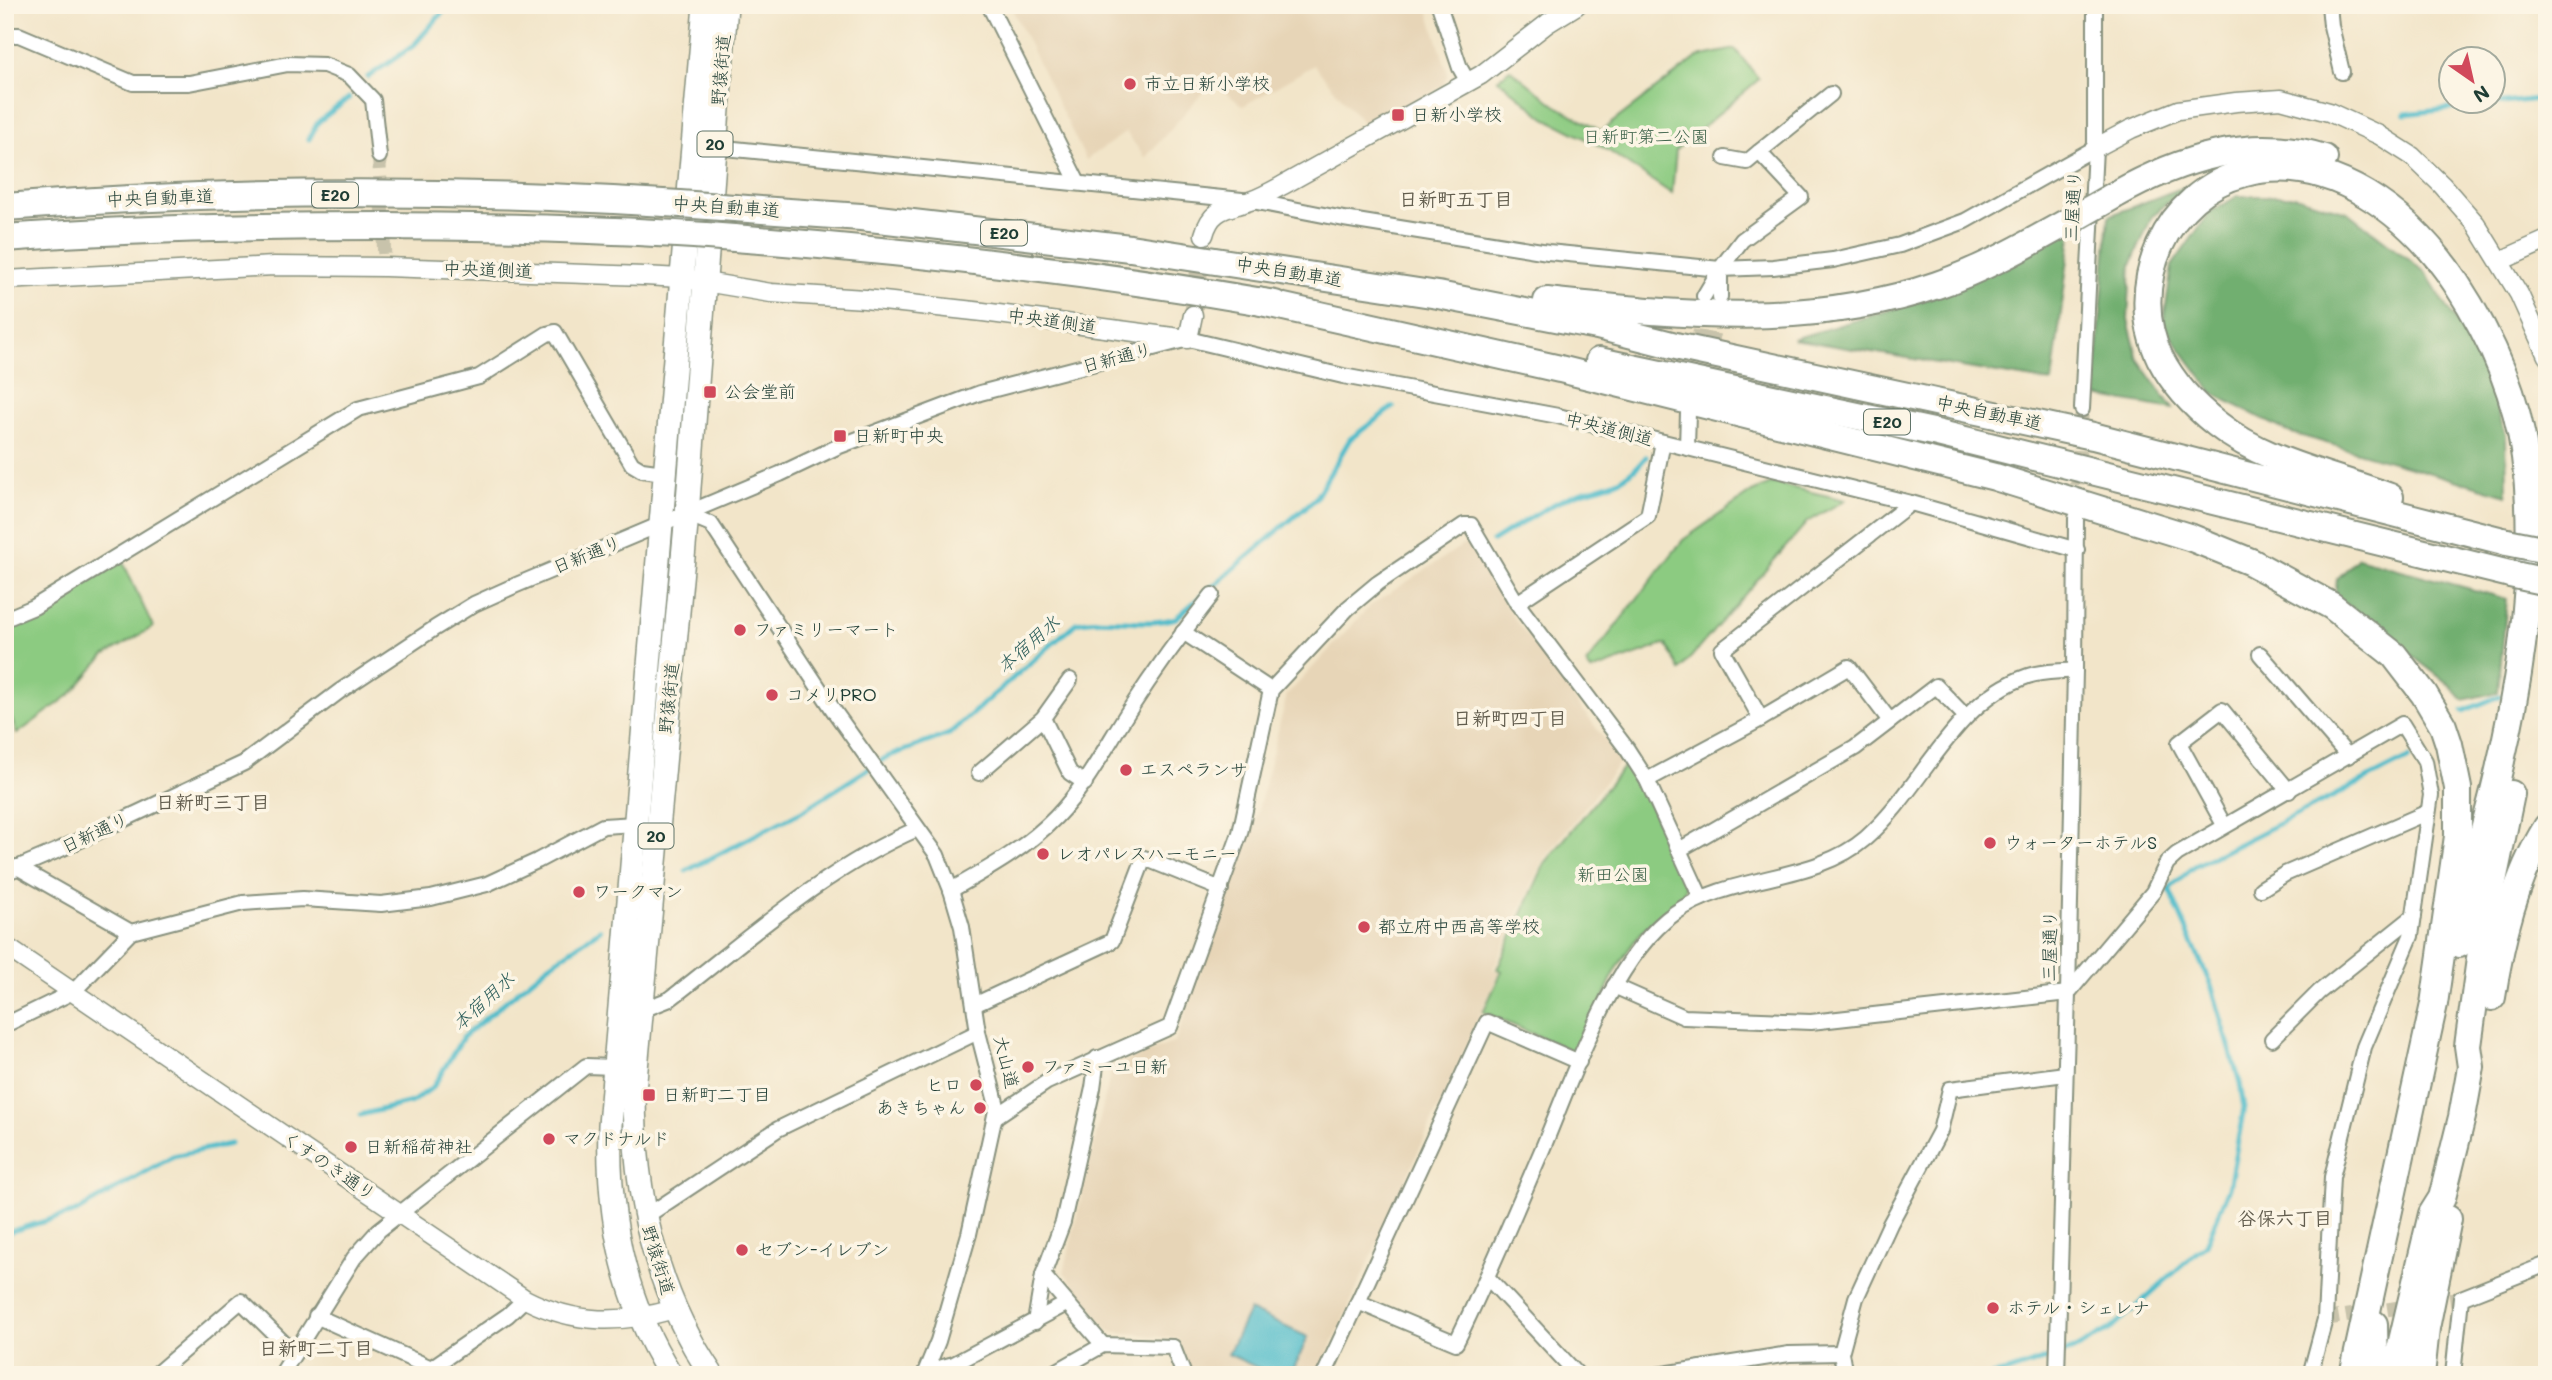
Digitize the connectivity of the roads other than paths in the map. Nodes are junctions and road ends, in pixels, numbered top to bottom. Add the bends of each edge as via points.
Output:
1 (705, 5) edge
2 (726, 5) edge
3 (989, 5) edge
4 (1439, 5) edge
5 (1577, 5) edge
6 (2095, 5) edge
7 (2329, 5) edge
8 (5, 35) edge
9 (2342, 72) dead end
10 (1468, 82) junction
11 (1831, 94) dead end
12 (715, 147) junction
13 (2095, 148) junction
14 (1759, 152) junction
15 (379, 156) tunnel mouth
16 (1726, 158) dead end
17 (1078, 183) junction
18 (1252, 201) junction
19 (5, 207) edge
20 (1204, 235) tunnel mouth
21 (5, 238) edge
22 (2547, 240) edge
23 (2500, 261) junction
24 (1273, 269) junction
25 (1720, 269) junction
26 (681, 278) junction
27 (5, 280) edge
28 (705, 282) junction
29 (1704, 296) tunnel mouth
30 (1720, 297) tunnel mouth
31 (1257, 301) junction
32 (1193, 315) tunnel mouth
33 (1188, 339) junction
34 (2547, 356) edge
35 (2082, 409) tunnel mouth
36 (1692, 413) dead end
37 (1663, 442) junction
38 (1686, 448) junction
39 (664, 473) junction
40 (1911, 503) junction
41 (687, 514) junction
42 (2076, 518) tunnel mouth
43 (659, 526) junction
44 (2508, 542) junction
45 (2077, 550) junction
46 (2547, 550) edge
47 (2547, 582) edge
48 (1212, 595) dead end
49 (1517, 603) junction
50 (5, 619) edge
51 (1183, 632) junction
52 (2260, 654) dead end
53 (2075, 670) junction
54 (1070, 680) dead end
55 (1271, 690) junction
56 (1966, 717) junction
57 (1044, 719) junction
58 (1761, 719) junction
59 (1890, 721) junction
60 (2348, 756) junction
61 (979, 773) dead end
62 (1647, 780) junction
63 (1085, 783) junction
64 (2289, 791) junction
65 (2428, 812) junction
66 (635, 824) junction
67 (2224, 825) junction
68 (2547, 827) edge
69 (917, 829) junction
70 (1679, 850) junction
71 (11, 870) edge
72 (1221, 889) junction
73 (2260, 889) dead end
74 (951, 890) junction
75 (1701, 898) junction
76 (2414, 916) junction
77 (131, 932) junction
78 (5, 946) edge
79 (1614, 986) junction
80 (73, 992) junction
81 (2068, 993) junction
82 (2434, 1004) junction
83 (974, 1005) junction
84 (642, 1010) junction
85 (5, 1025) edge
86 (978, 1032) junction
87 (2272, 1039) dead end
88 (1097, 1058) junction
89 (1579, 1062) junction
90 (614, 1067) junction
91 (2471, 1068) junction
92 (2065, 1074) junction
93 (995, 1117) junction
94 (2442, 1198) junction
95 (398, 1213) junction
96 (645, 1217) junction
97 (2547, 1264) edge
98 (1043, 1275) junction
99 (1488, 1278) junction
100 (2372, 1286) junction
101 (526, 1299) junction
102 (1359, 1302) junction
103 (1066, 1304) junction
104 (675, 1309) junction
105 (317, 1316) junction
106 (643, 1318) junction
107 (1035, 1322) junction
108 (1103, 1345) junction
109 (294, 1353) junction
110 (1841, 1353) junction
111 (434, 1372) edge
112 (2057, 1372) edge
113 (926, 1373) edge
114 (155, 1375) edge
115 (281, 1375) edge
116 (671, 1375) edge
117 (712, 1375) edge
118 (1050, 1375) edge
119 (1184, 1375) edge
120 (1324, 1375) edge
121 (1578, 1375) edge
122 (1657, 1375) edge
123 (1845, 1375) edge
124 (2310, 1375) edge
125 (2353, 1375) edge
126 (2375, 1375) edge
127 (2394, 1375) edge
128 (2421, 1375) edge
129 (2453, 1375) edge

1 - 26 main road, 野猿街道 / 20
2 - 12 main road, 野猿街道 / 20
3 - 17 street
4 - 10 street
5 - 10 street
6 - 13 street, 三屋通り
7 - 9 street
8 - 15 street via 19,35 133,83 189,83 288,64 324,65 349,75 373,100
10 - 18 street
11 - 14 street
12 - 17 street
12 - 28 main road, 野猿街道 / 20
13 - 23 street via 2178,110 2281,99 2329,112 2413,156 2476,225
13 - 25 street via 1965,221 1900,245 1821,261
13 - 35 street, 三屋通り
14 - 16 street via 1747,162
14 - 25 street via 1801,197 1742,240
17 - 18 street
18 - 20 street via 1215,214
18 - 25 street via 1548,252
19 - 24 highway, 中央自動車道 / E20, bridge via 176,197 328,195 486,195 665,203 902,222
21 - 31 highway, 中央自動車道 / E20, bridge via 315,226 662,232 913,254
22 - 23 street
23 - 34 street
24 - 44 highway, 中央自動車道 / E20 via 1597,326 2093,436
24 - 91 highway, bridge via 1677,314 1776,315 1861,305 1936,286 2022,248 2169,168 2221,152 2284,149 2332,160 2384,187 2449,248 2481,294 2515,358 2540,457 2546,510 2534,670 2486,915 2468,1046
25 - 29 street
25 - 30 street
26 - 27 street, 中央道側道 via 274,266
26 - 28 street, 中央道側道
26 - 39 main road, 野猿街道 / 20
28 - 33 street, 中央道側道
28 - 41 main road, 野猿街道 / 20
31 - 47 highway, 中央自動車道 / E20, bridge via 1563,354 1797,402
31 - 82 highway via 1560,369 1995,477 2223,550 2332,606 2406,669 2437,713 2455,763 2458,836
32 - 33 street
33 - 37 street, 中央道側道
33 - 41 street, 日新通り via 980,393 837,447
36 - 38 street
37 - 38 street, 中央道側道
37 - 49 street via 1648,516
38 - 40 street, 中央道側道
39 - 43 main road, 野猿街道 / 20
39 - 50 street via 632,464 555,332 479,377 358,409 34,607
40 - 45 street, 中央道側道
40 - 58 street via 1722,650
41 - 43 street, 日新通り
41 - 69 street, 大山道 via 711,524
41 - 84 main road, 野猿街道 / 20
42 - 45 street, 三屋通り
43 - 66 main road, 野猿街道 / 20
43 - 71 street, 日新通り via 474,604 340,691 244,763
44 - 46 highway, 中央自動車道 / E20, bridge
44 - 82 highway via 2252,447 2192,402 2160,357 2148,308 2149,276 2156,252 2175,219 2193,200 2242,173 2270,168 2318,173 2375,200 2424,242 2447,269 2485,332 2511,395 2528,492 2529,558 2522,645 2499,771 2459,943
45 - 53 street, 三屋通り
48 - 51 street
49 - 55 street via 1471,525 1464,525 1348,608
49 - 62 street
51 - 55 street
51 - 63 street
52 - 60 street
53 - 56 street via 2031,675 2010,683 1987,696
53 - 81 street, 三屋通り
54 - 57 street
55 - 72 street via 1240,833
56 - 59 street via 1936,686
56 - 75 street via 1864,840 1822,863
57 - 61 street
57 - 63 street via 1070,773
58 - 59 street via 1849,667
58 - 62 street
59 - 70 street via 1855,748
60 - 64 street
60 - 65 street via 2402,724 2425,761 2431,795
62 - 70 street
63 - 74 street via 1027,842
64 - 67 street
64 - 67 street via 2222,710 2179,743
65 - 73 street
65 - 76 street
66 - 77 street via 603,826 487,884 431,898 381,904 303,899 243,903
66 - 90 main road, 野猿街道 / 20
67 - 81 street via 2167,863 2153,892
68 - 91 highway via 2520,880 2497,967 2484,1046
69 - 74 street, 大山道 via 937,855
69 - 84 street via 880,845 824,880 670,999
70 - 75 street
71 - 77 street
72 - 83 street via 1144,858 1112,941
72 - 88 street via 1170,1027
74 - 83 street, 大山道 via 962,927
75 - 79 street via 1651,932
76 - 87 street via 2319,992
76 - 124 street via 2411,936 2364,1047 2332,1177 2325,1319
77 - 80 street
78 - 80 street, くすのき通り
79 - 81 street via 1684,1017 1811,1022
79 - 89 street
80 - 85 street
80 - 95 street, くすのき通り
81 - 92 street, 三屋通り
82 - 100 highway
83 - 86 street, 大山道
84 - 96 main road, 野猿街道 / 20 via 634,1131
86 - 93 street, 大山道 via 997,1107
86 - 96 street via 778,1129
88 - 93 street via 1047,1082
88 - 98 street via 1063,1222
89 - 99 street
89 - 102 street via 1487,1022
90 - 95 street via 586,1066
90 - 106 main road, 野猿街道 / 20 via 611,1203 623,1267
91 - 94 highway
92 - 110 street via 1950,1089 1940,1131 1856,1297
92 - 112 street, 三屋通り
93 - 113 street, 大山道 via 969,1234
94 - 127 highway via 2432,1214
94 - 128 highway via 2448,1217
95 - 101 street, くすのき通り
95 - 105 street via 354,1258
96 - 104 main road, 野猿街道 / 20
97 - 129 street via 2460,1298
98 - 103 street
98 - 107 street
99 - 102 street via 1456,1343
99 - 121 street
100 - 125 highway
100 - 126 highway
101 - 106 street, くすのき通り via 564,1315
101 - 111 street
102 - 120 street
103 - 107 street
103 - 108 street
104 - 106 street, くすのき通り
104 - 117 main road, 野猿街道 / 20
105 - 109 street
105 - 111 street
106 - 116 main road, 野猿街道 / 20
107 - 113 street via 954,1364
108 - 118 street
108 - 119 street via 1173,1347
109 - 114 street via 241,1301
109 - 115 street
110 - 122 street via 1789,1354
110 - 123 street

